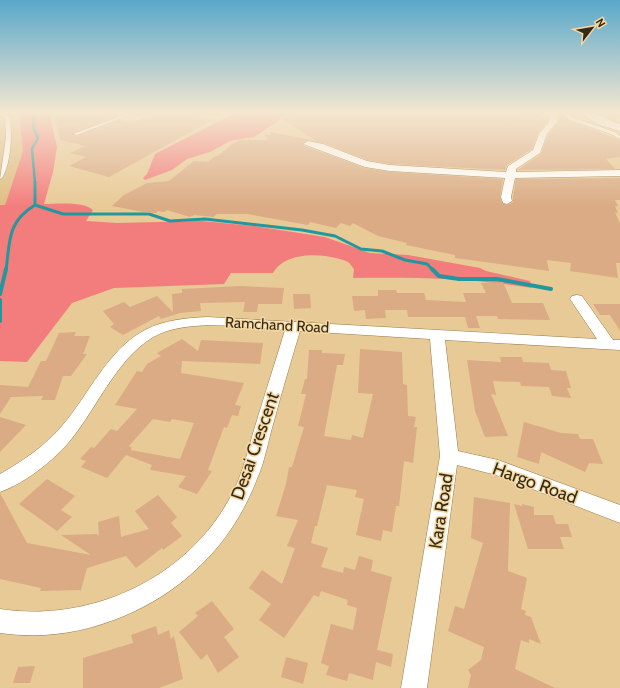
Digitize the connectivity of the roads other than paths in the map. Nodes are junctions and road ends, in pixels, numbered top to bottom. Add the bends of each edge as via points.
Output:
1 (7, 144) edge
2 (308, 144) dead end
3 (540, 144) edge
4 (620, 173) edge
5 (511, 176) junction
6 (0, 177) edge
7 (507, 201) dead end
8 (577, 299) dead end
9 (294, 325) junction
10 (437, 333) junction
11 (614, 344) edge
12 (449, 456) junction
13 (0, 484) edge
14 (620, 514) edge
15 (0, 620) edge
16 (414, 688) edge

1 - 6 lane via 6,164
2 - 5 street via 372,166
3 - 5 street via 537,152 511,168
4 - 5 street
5 - 7 street via 510,188 506,193
8 - 11 street
9 - 10 street, Ramchand Road
9 - 13 street, Ramchand Road via 207,321 172,325 147,334 122,357 57,443 22,472
9 - 15 street, Desai Crescent via 248,479 218,533 191,564 165,583 106,613 54,624
10 - 11 street, Ramchand Road
10 - 12 street, Kara Road
12 - 14 street, Hargo Road via 498,468
12 - 16 street, Kara Road

